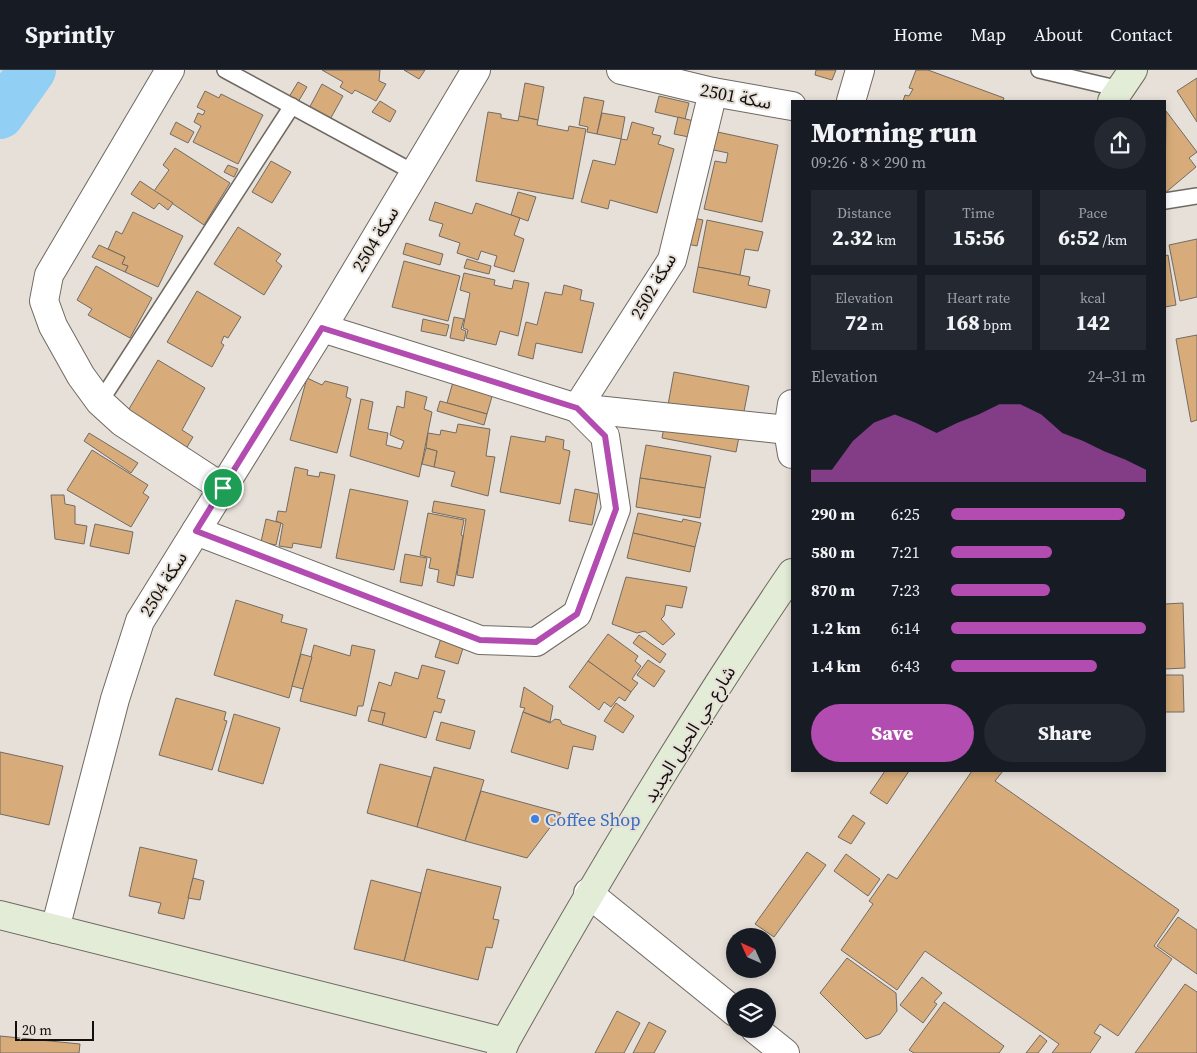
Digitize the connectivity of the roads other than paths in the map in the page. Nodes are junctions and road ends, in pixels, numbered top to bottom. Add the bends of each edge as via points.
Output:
1 (170, 70) edge
2 (226, 70) edge
3 (476, 70) edge
4 (621, 70) edge
5 (860, 70) edge
6 (1039, 70) edge
7 (1122, 87) edge
8 (713, 92) junction
9 (852, 100) edge
10 (292, 106) junction
11 (791, 106) edge
12 (415, 172) junction
13 (1197, 196) edge
14 (1166, 201) edge
15 (322, 328) junction
16 (100, 402) junction
17 (577, 408) junction
18 (791, 429) edge
19 (223, 488) junction
20 (196, 531) junction
21 (791, 574) edge
22 (588, 893) junction
23 (0, 915) edge
24 (55, 929) junction
25 (726, 1005) edge
26 (766, 1038) edge
27 (503, 1048) edge
28 (785, 1053) edge

1 - 16 street via 49,275 44,301 53,326
2 - 10 lane
3 - 12 street, سكة 2504
4 - 8 street, سكة 2501
5 - 9 street
6 - 7 lane
8 - 11 street, سكة 2501
8 - 17 street, سكة 2502 via 672,260
10 - 12 lane
10 - 16 lane
12 - 15 street, سكة 2504
13 - 14 lane
15 - 17 street
15 - 19 street, سكة 2504
16 - 19 street via 122,422
17 - 18 street
17 - 20 street via 605,436 616,509 577,614 536,642 480,640
19 - 20 street, سكة 2504
20 - 24 street, سكة 2504 via 140,621 115,699
21 - 22 street, شارع حي الحيل الجديد
22 - 25 street
22 - 27 street, شارع حي الحيل الجديد
23 - 24 street
24 - 27 street
26 - 28 street

